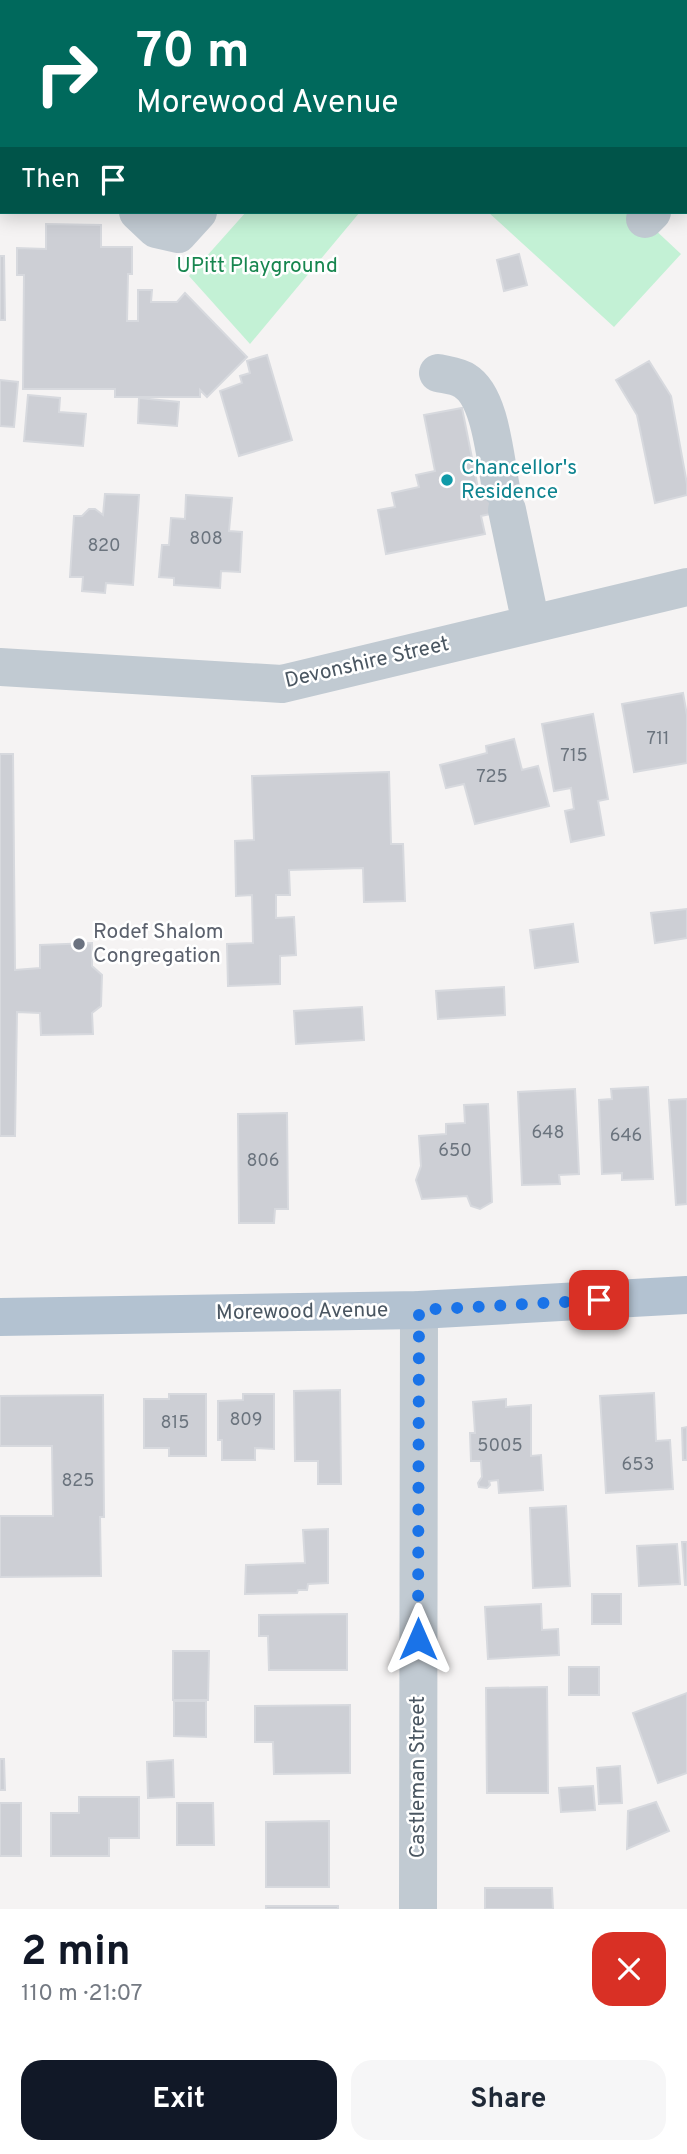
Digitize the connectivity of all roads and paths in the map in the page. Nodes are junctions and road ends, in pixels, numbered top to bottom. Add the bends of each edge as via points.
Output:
1 (140, 214) edge
2 (196, 214) edge
3 (438, 373) dead end
4 (687, 587) edge
5 (531, 624) junction
6 (0, 667) edge
7 (687, 1295) edge
8 (419, 1310) junction
9 (0, 1317) edge
10 (418, 1909) edge

1 - 2 street via 156,229 178,234
3 - 5 street via 464,380 479,396
4 - 5 street, Devonshire Street
5 - 6 street, Devonshire Street via 282,684
7 - 8 main road, Morewood Avenue
8 - 9 main road, Morewood Avenue
8 - 10 street, Castleman Street

